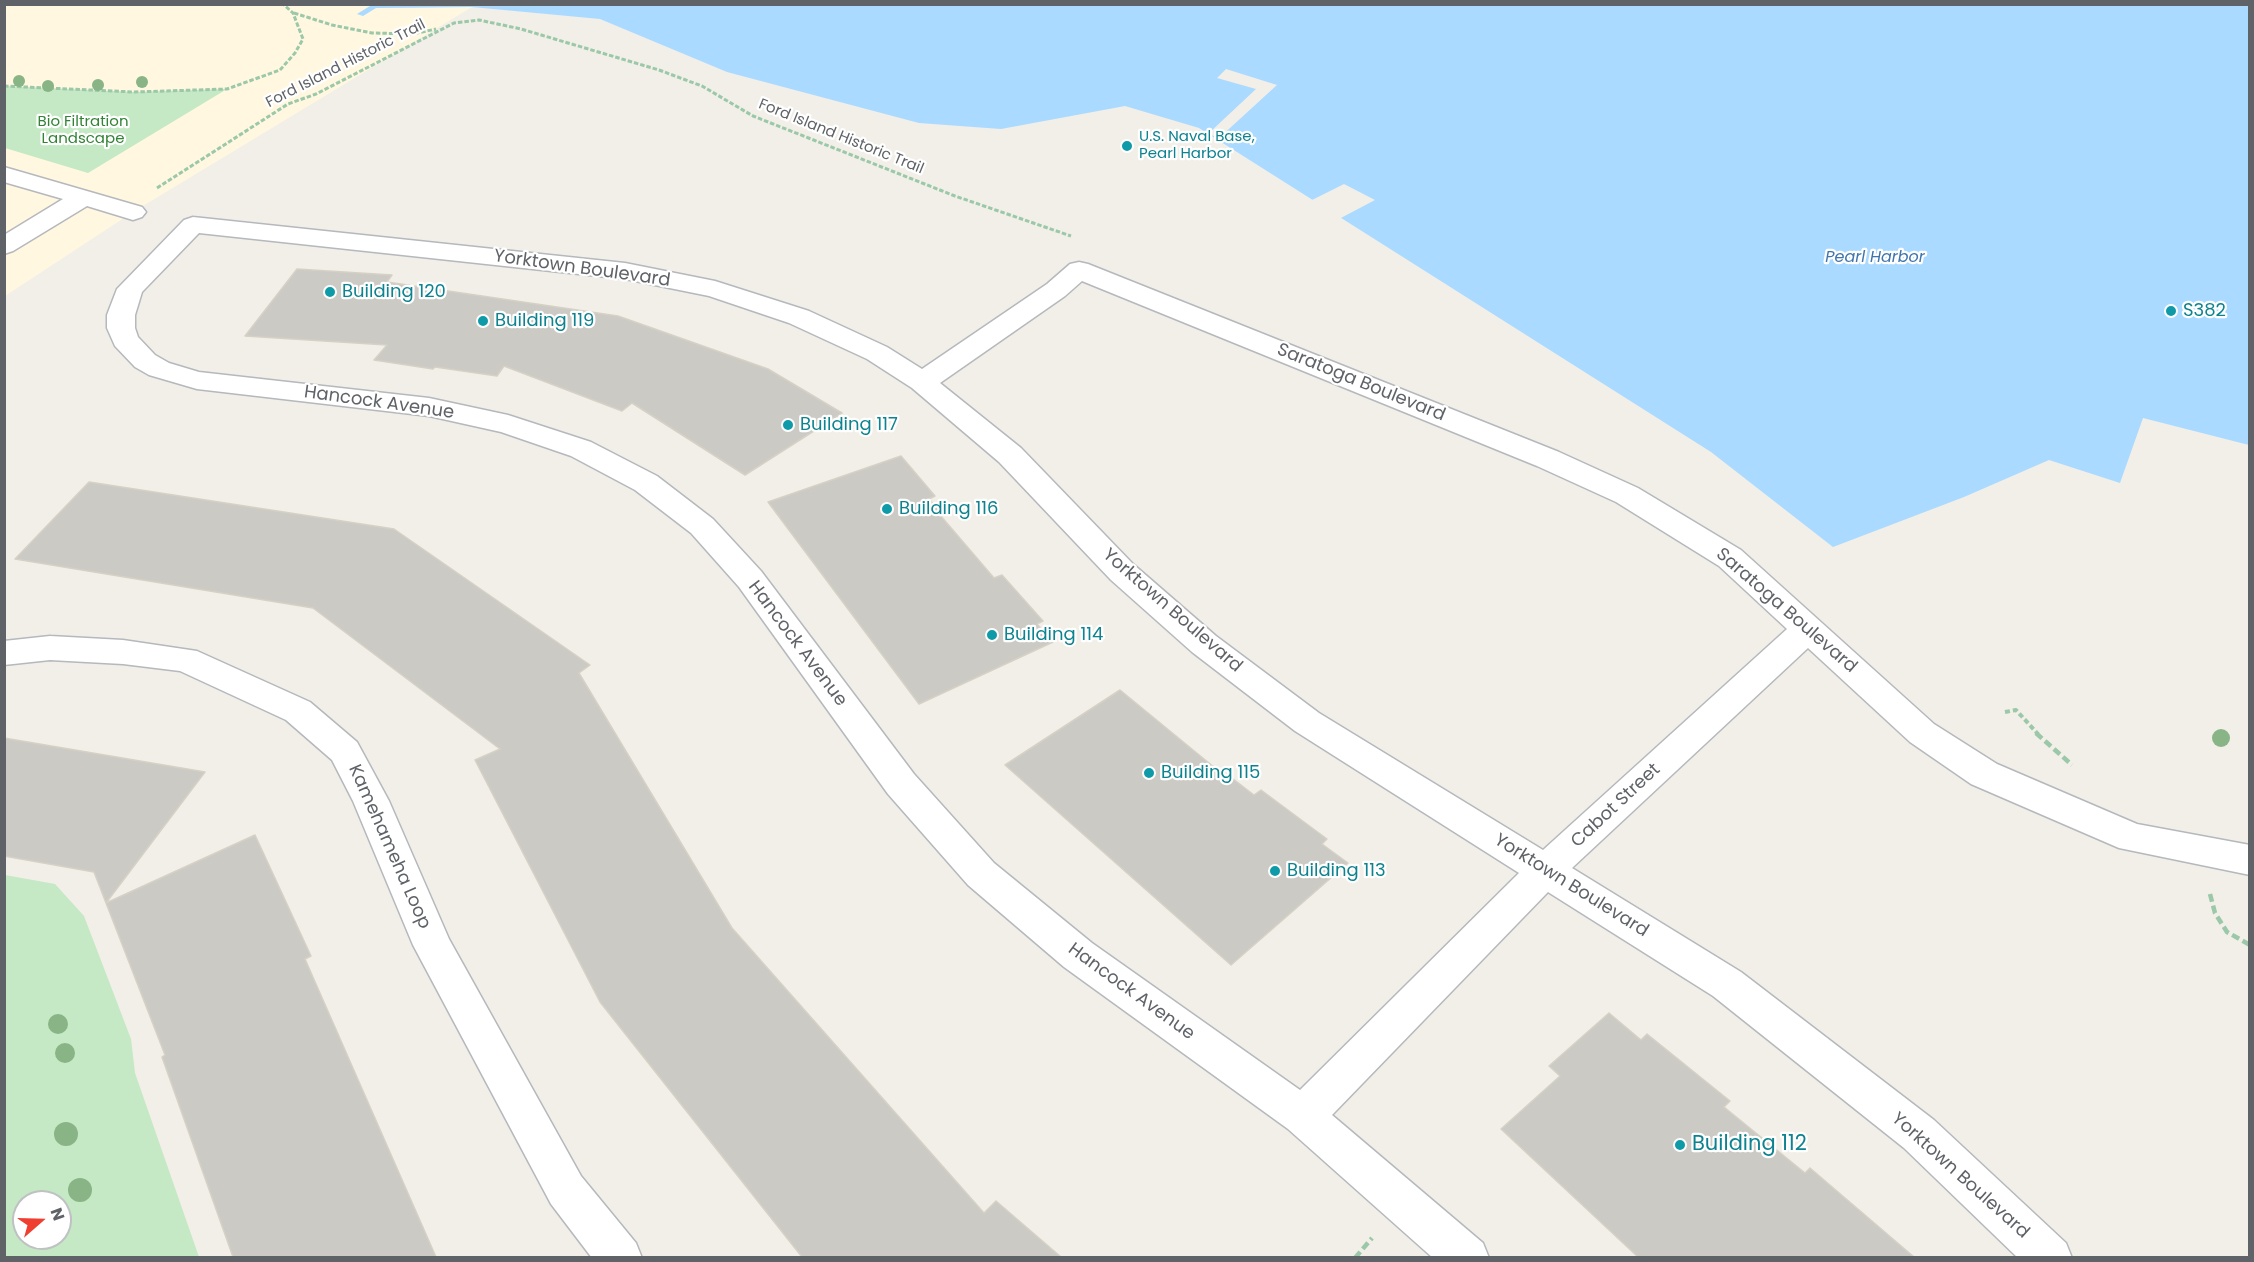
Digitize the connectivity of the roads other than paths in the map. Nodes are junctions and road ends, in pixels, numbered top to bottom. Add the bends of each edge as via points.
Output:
1 (4, 174) edge
2 (83, 198) junction
3 (133, 212) dead end
4 (193, 225) joint
5 (4, 246) edge
6 (922, 382) junction
7 (1808, 629) junction
8 (4, 653) edge
9 (2250, 860) edge
10 (1546, 870) junction
11 (1303, 1116) junction
12 (620, 1257) edge
13 (1467, 1257) edge
14 (2050, 1257) edge

1 - 2 street
2 - 3 street
2 - 5 street
4 - 6 street, Yorktown Boulevard via 625,271 715,289 799,317 877,353
4 - 11 street, Hancock Avenue via 130,289 124,302 121,328 125,340 145,361 197,380 429,407 508,424 581,449 646,483 702,526 750,579 901,784 981,874 1078,955
6 - 7 street, Saratoga Boulevard via 1079,270 1548,459 1627,495 1730,558
6 - 10 street, Yorktown Boulevard via 1010,455 1122,572 1204,644 1307,722
7 - 9 street, Saratoga Boulevard via 1922,733 1984,774 2132,838
7 - 10 street, Cabot Street
8 - 12 street, Kamehameha Loop via 50,648 185,660 298,711 345,751 371,801 432,945 566,1190
10 - 11 street, Cabot Street
10 - 14 street, Yorktown Boulevard via 1727,984 1919,1134
11 - 13 street, Hancock Avenue

